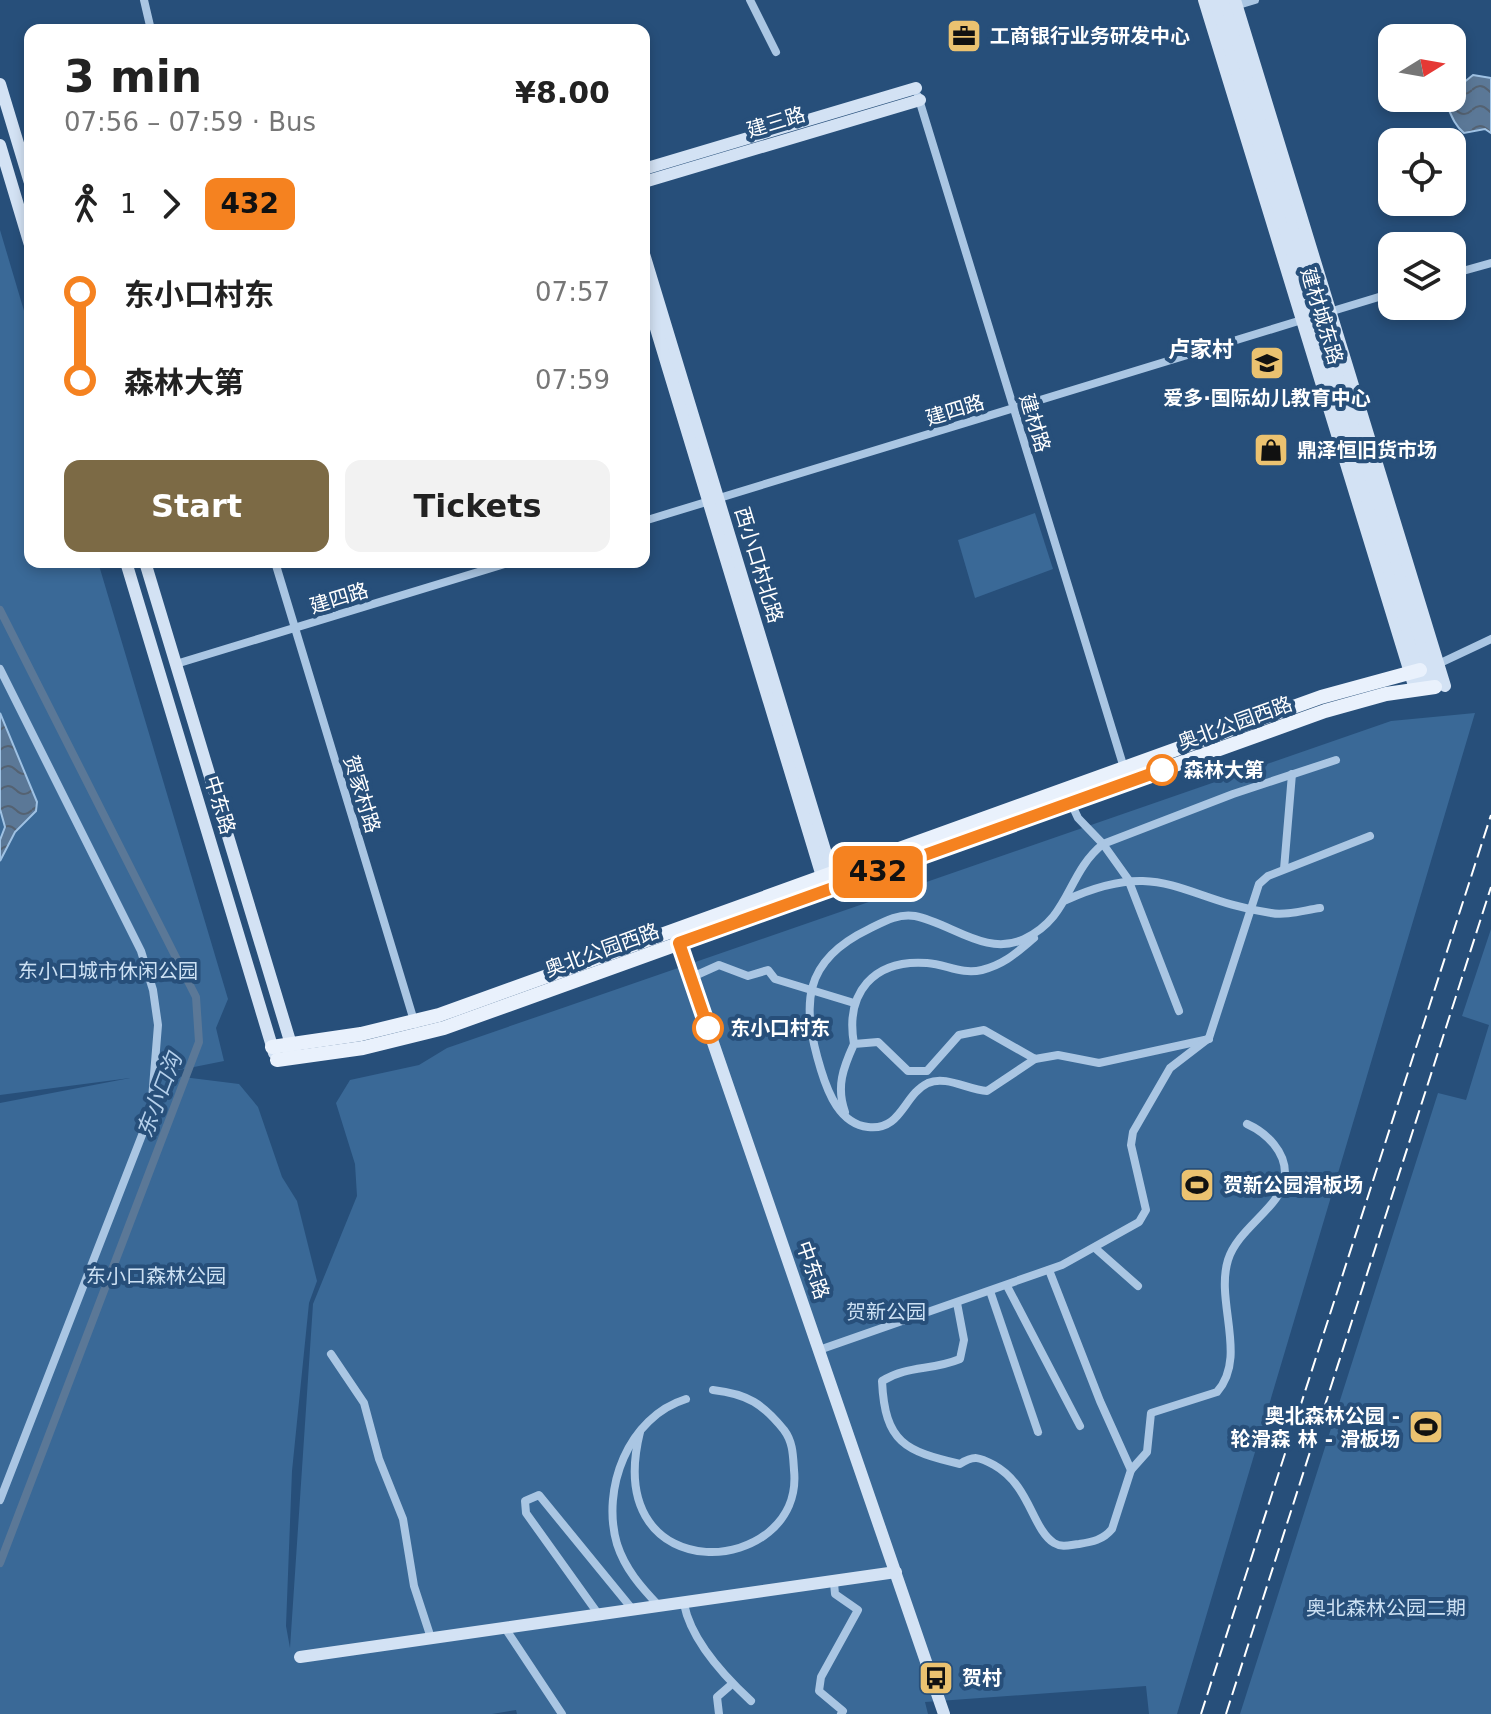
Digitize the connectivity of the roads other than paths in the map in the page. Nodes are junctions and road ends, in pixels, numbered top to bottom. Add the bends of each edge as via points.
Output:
1 (144, 0) edge
2 (750, 0) edge
3 (1204, 0) edge
4 (1255, 0) edge
5 (1227, 4) edge
6 (150, 24) edge
7 (776, 52) dead end
8 (0, 84) edge
9 (918, 94) junction
10 (0, 145) edge
11 (24, 163) edge
12 (650, 167) edge
13 (650, 180) edge
14 (24, 225) edge
15 (1491, 263) edge
16 (1466, 270) edge
17 (650, 275) edge
18 (1378, 297) edge
19 (650, 307) edge
20 (1317, 316) junction
21 (1014, 408) junction
22 (713, 500) junction
23 (650, 519) edge
24 (128, 568) edge
25 (147, 568) edge
26 (277, 568) edge
27 (491, 568) edge
28 (295, 628) junction
29 (1491, 639) edge
30 (176, 664) junction
31 (0, 669) edge
32 (1431, 676) junction
33 (1336, 760) dead end
34 (1124, 768) junction
35 (1292, 774) junction
36 (1071, 803) junction
37 (1370, 836) dead end
38 (1103, 844) junction
39 (1284, 869) junction
40 (1128, 879) junction
41 (829, 882) junction
42 (1066, 900) junction
43 (1248, 908) junction
44 (1320, 908) dead end
45 (1052, 923) junction
46 (676, 937) junction
47 (690, 978) junction
48 (810, 990) junction
49 (854, 1003) junction
50 (1179, 1011) dead end
51 (416, 1029) junction
52 (1209, 1038) junction
53 (854, 1044) junction
54 (293, 1051) junction
55 (274, 1054) joint
56 (1035, 1059) junction
57 (848, 1119) junction
58 (1247, 1124) dead end
59 (1095, 1248) junction
60 (1049, 1270) junction
61 (1007, 1286) junction
62 (1138, 1286) dead end
63 (990, 1291) junction
64 (957, 1303) junction
65 (819, 1350) junction
66 (331, 1354) dead end
67 (713, 1390) dead end
68 (686, 1399) dead end
69 (1080, 1426) dead end
70 (640, 1432) junction
71 (1038, 1432) dead end
72 (1131, 1470) junction
73 (0, 1500) edge
74 (896, 1572) junction
75 (834, 1583) junction
76 (684, 1604) junction
77 (659, 1607) junction
78 (633, 1610) junction
79 (599, 1615) junction
80 (505, 1628) junction
81 (431, 1638) junction
82 (300, 1657) dead end
83 (732, 1684) junction
84 (751, 1701) dead end
85 (562, 1714) edge
86 (719, 1714) edge
87 (841, 1714) edge
88 (944, 1714) edge

1 - 6 street
2 - 7 street
3 - 20 street, 建材城东路
4 - 5 street
5 - 20 street, 建材城东路
5 - 20 street, 建材城东路
8 - 11 street
9 - 12 street, 建三路
9 - 13 street, 建三路
9 - 21 street, 建材路
10 - 14 street
15 - 16 street
17 - 22 street, 西小口村北路
18 - 20 street, 建四路
19 - 22 street, 西小口村北路
20 - 21 street, 建四路
20 - 32 street, 建材城东路
20 - 32 street, 建材城东路
21 - 22 street, 建四路
21 - 34 street, 建材路
22 - 23 street, 建四路
22 - 41 street, 西小口村北路
24 - 55 street, 中东路
25 - 30 street, 中东路
26 - 28 street, 贺家村路
27 - 28 street, 建四路
28 - 30 street, 建四路
28 - 51 street, 贺家村路
29 - 32 street
30 - 54 street, 中东路
31 - 73 street via 141,951 158,1025 151,1112
32 - 34 main road, 奥北公园西路 via 1321,697
32 - 36 main road, 奥北公园西路
33 - 35 street
34 - 41 main road, 奥北公园西路
35 - 38 street
35 - 39 street
36 - 38 street
36 - 41 main road, 奥北公园西路
37 - 39 street
38 - 40 street
38 - 42 street via 1075,874
39 - 43 street via 1259,884
40 - 42 street
40 - 43 street via 1166,882
40 - 50 street
41 - 46 main road, 奥北公园西路
42 - 45 street
43 - 44 street via 1274,914
43 - 52 street
45 - 48 street via 1022,940 996,943 915,916 897,916 848,939 825,959
45 - 49 street via 1009,961 979,971 909,962 885,968
46 - 47 street, 中东路
46 - 51 main road, 奥北公园西路
47 - 48 street via 719,965 748,976 768,970 775,979
47 - 65 street, 中东路
48 - 49 street
48 - 57 street via 816,1053 827,1089
49 - 53 street
51 - 54 main road, 奥北公园西路
52 - 56 street via 1099,1063 1058,1055
52 - 59 street via 1170,1068 1133,1132 1131,1145 1146,1210 1139,1222
53 - 56 street via 878,1042 908,1071 927,1071 959,1035 984,1030
53 - 57 street via 838,1093
54 - 55 main road, 奥北公园西路
56 - 57 street via 987,1091 929,1082 888,1125 867,1127
58 - 72 street via 1275,1145 1286,1172 1277,1199 1247,1228 1228,1261 1227,1373 1217,1392 1151,1413 1147,1452
59 - 60 street
59 - 62 street
60 - 61 street
60 - 72 street
61 - 63 street
61 - 69 street
63 - 64 street
63 - 71 street
64 - 65 street
64 - 72 street via 964,1340 960,1359 937,1368 902,1368 882,1381 883,1409 894,1433 914,1453 960,1464 979,1457 1004,1470 1059,1546 1091,1543 1108,1535
65 - 74 street, 中东路
66 - 81 street via 364,1403 403,1519 414,1586
67 - 70 street via 764,1405 791,1439 796,1490 774,1528 755,1541 706,1553 665,1538 644,1514 634,1488
68 - 70 street
70 - 77 street via 622,1458 613,1520 624,1561
74 - 75 street
74 - 88 street, 中东路
75 - 76 street
75 - 87 street via 835,1594 858,1610 821,1677 819,1691
76 - 77 street
76 - 83 street via 687,1618
77 - 78 street
78 - 79 street
78 - 79 street via 539,1495 525,1501 526,1513
79 - 80 street
80 - 81 street
80 - 85 street
81 - 82 street
83 - 84 street
83 - 86 street via 717,1697

